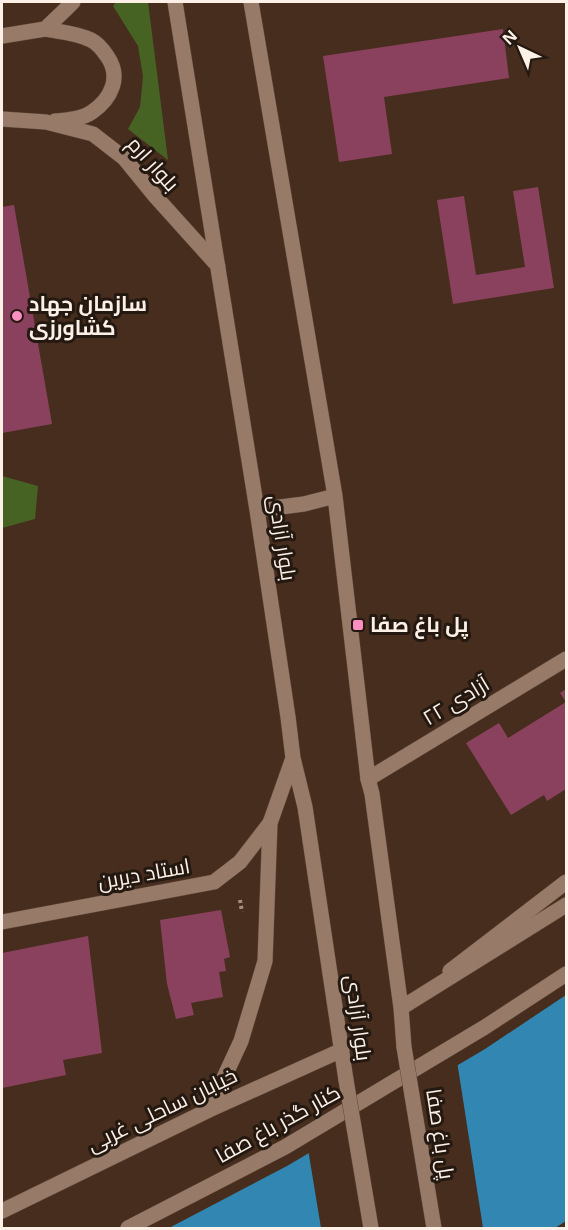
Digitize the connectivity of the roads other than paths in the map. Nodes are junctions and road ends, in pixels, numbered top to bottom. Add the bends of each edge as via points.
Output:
1 (73, 2) edge
2 (175, 2) edge
3 (251, 2) edge
4 (45, 29) junction
5 (2, 36) edge
6 (2, 119) edge
7 (46, 122) junction
8 (219, 267) junction
9 (335, 496) junction
10 (257, 510) junction
11 (567, 659) edge
12 (293, 758) junction
13 (368, 779) junction
14 (270, 823) junction
15 (567, 882) edge
16 (567, 905) edge
17 (2, 922) edge
18 (567, 974) edge
19 (401, 1008) junction
20 (404, 1047) joint
21 (342, 1050) junction
22 (209, 1110) junction
23 (2, 1212) edge
24 (128, 1228) edge
25 (371, 1228) edge
26 (434, 1228) edge

1 - 4 main road
2 - 8 main road, بلوار آزادی
3 - 9 main road, بلوار آزادی
4 - 5 main road
4 - 7 main road via 92,40 112,64 114,77 112,90 90,114
6 - 7 main road, بلوار ارم
7 - 8 main road, بلوار ارم via 93,134 124,158
8 - 10 main road, بلوار آزادی
9 - 10 main road
9 - 13 main road, بلوار آزادی
10 - 12 main road, بلوار آزادی
11 - 13 main road, آزادی ۲۲
12 - 14 main road
12 - 21 main road, بلوار آزادی via 305,807
13 - 19 main road, بلوار آزادی
14 - 17 main road, استاد دیرین via 240,862 214,882
14 - 22 main road via 265,961 241,1041
15 - 19 main road
16 - 19 main road
18 - 24 main road, کنار گذر باغ صفا via 285,1147
19 - 20 main road, بلوار آزادی
20 - 26 main road, پل باغ صفا, bridge
21 - 22 main road, خیابان ساحلی غربی
21 - 25 main road, بلوار آزادی, bridge
22 - 23 main road, خیابان ساحلی غربی

